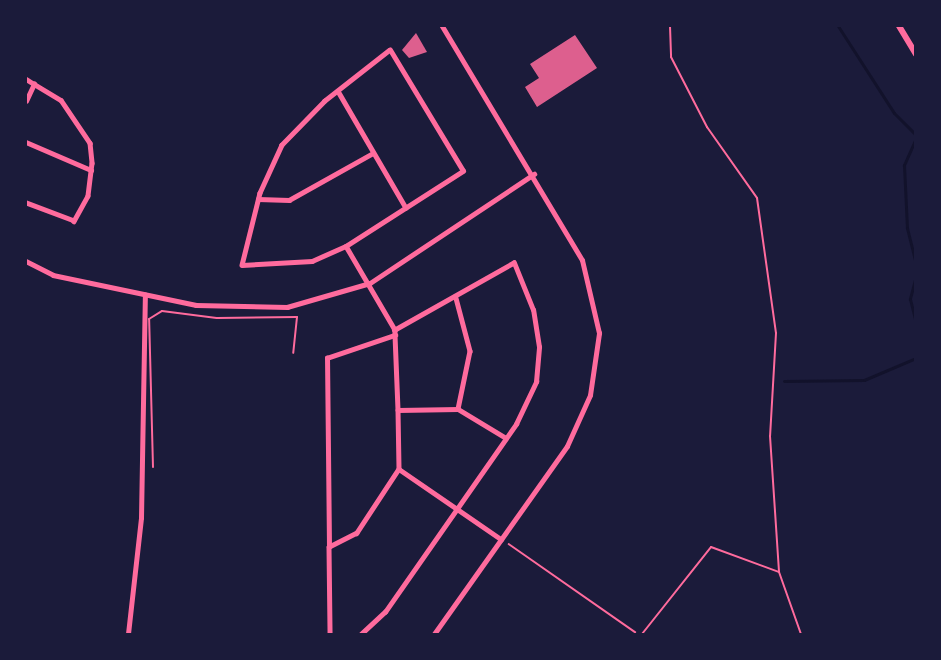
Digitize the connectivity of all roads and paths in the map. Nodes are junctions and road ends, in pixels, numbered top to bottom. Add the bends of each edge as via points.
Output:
1 (442, 26) edge
2 (669, 26) edge
3 (899, 26) edge
4 (915, 54) edge
5 (26, 79) edge
6 (34, 84) junction
7 (338, 91) junction
8 (26, 101) edge
9 (26, 142) edge
10 (373, 153) junction
11 (91, 170) junction
12 (534, 174) junction
13 (258, 198) junction
14 (26, 203) edge
15 (406, 208) junction
16 (346, 246) junction
17 (26, 261) edge
18 (370, 283) junction
19 (145, 295) junction
20 (456, 298) junction
21 (395, 332) junction
22 (293, 353) dead end
23 (458, 409) junction
24 (398, 410) junction
25 (506, 438) junction
26 (153, 468) dead end
27 (399, 469) junction
28 (457, 509) junction
29 (501, 538) junction
30 (329, 547) junction
31 (779, 572) junction
32 (128, 634) edge
33 (330, 634) edge
34 (361, 634) edge
35 (434, 634) edge
36 (640, 634) edge
37 (801, 634) edge

1 - 12 street
2 - 31 lane via 671,57 707,127 757,198 776,333 770,436
3 - 4 main road
5 - 6 street
6 - 8 street
6 - 11 street via 61,100 77,120 90,143
7 - 10 street
7 - 13 street via 282,145
7 - 15 street via 390,51 463,171
9 - 11 street
10 - 13 street via 289,200
10 - 15 street
11 - 14 street via 88,196 74,221
12 - 18 street
12 - 29 street via 582,260 596,301 597,366 567,446
13 - 16 street via 242,265 312,261
15 - 16 street
16 - 18 street
17 - 19 street via 53,275
18 - 19 street via 287,307 196,305
18 - 21 street
19 - 32 street via 141,518
20 - 21 street
20 - 23 street via 470,351
20 - 25 street via 514,263 533,309 539,347 536,382
21 - 24 street
21 - 30 street via 327,358
22 - 26 lane via 297,317 217,318 162,311 149,319
23 - 24 street
23 - 25 street
24 - 27 street
25 - 28 street
27 - 28 street
27 - 30 street via 357,533
28 - 29 street
28 - 34 street via 385,612
29 - 35 street
29 - 36 path
30 - 33 street
31 - 36 lane via 711,547
31 - 37 lane

